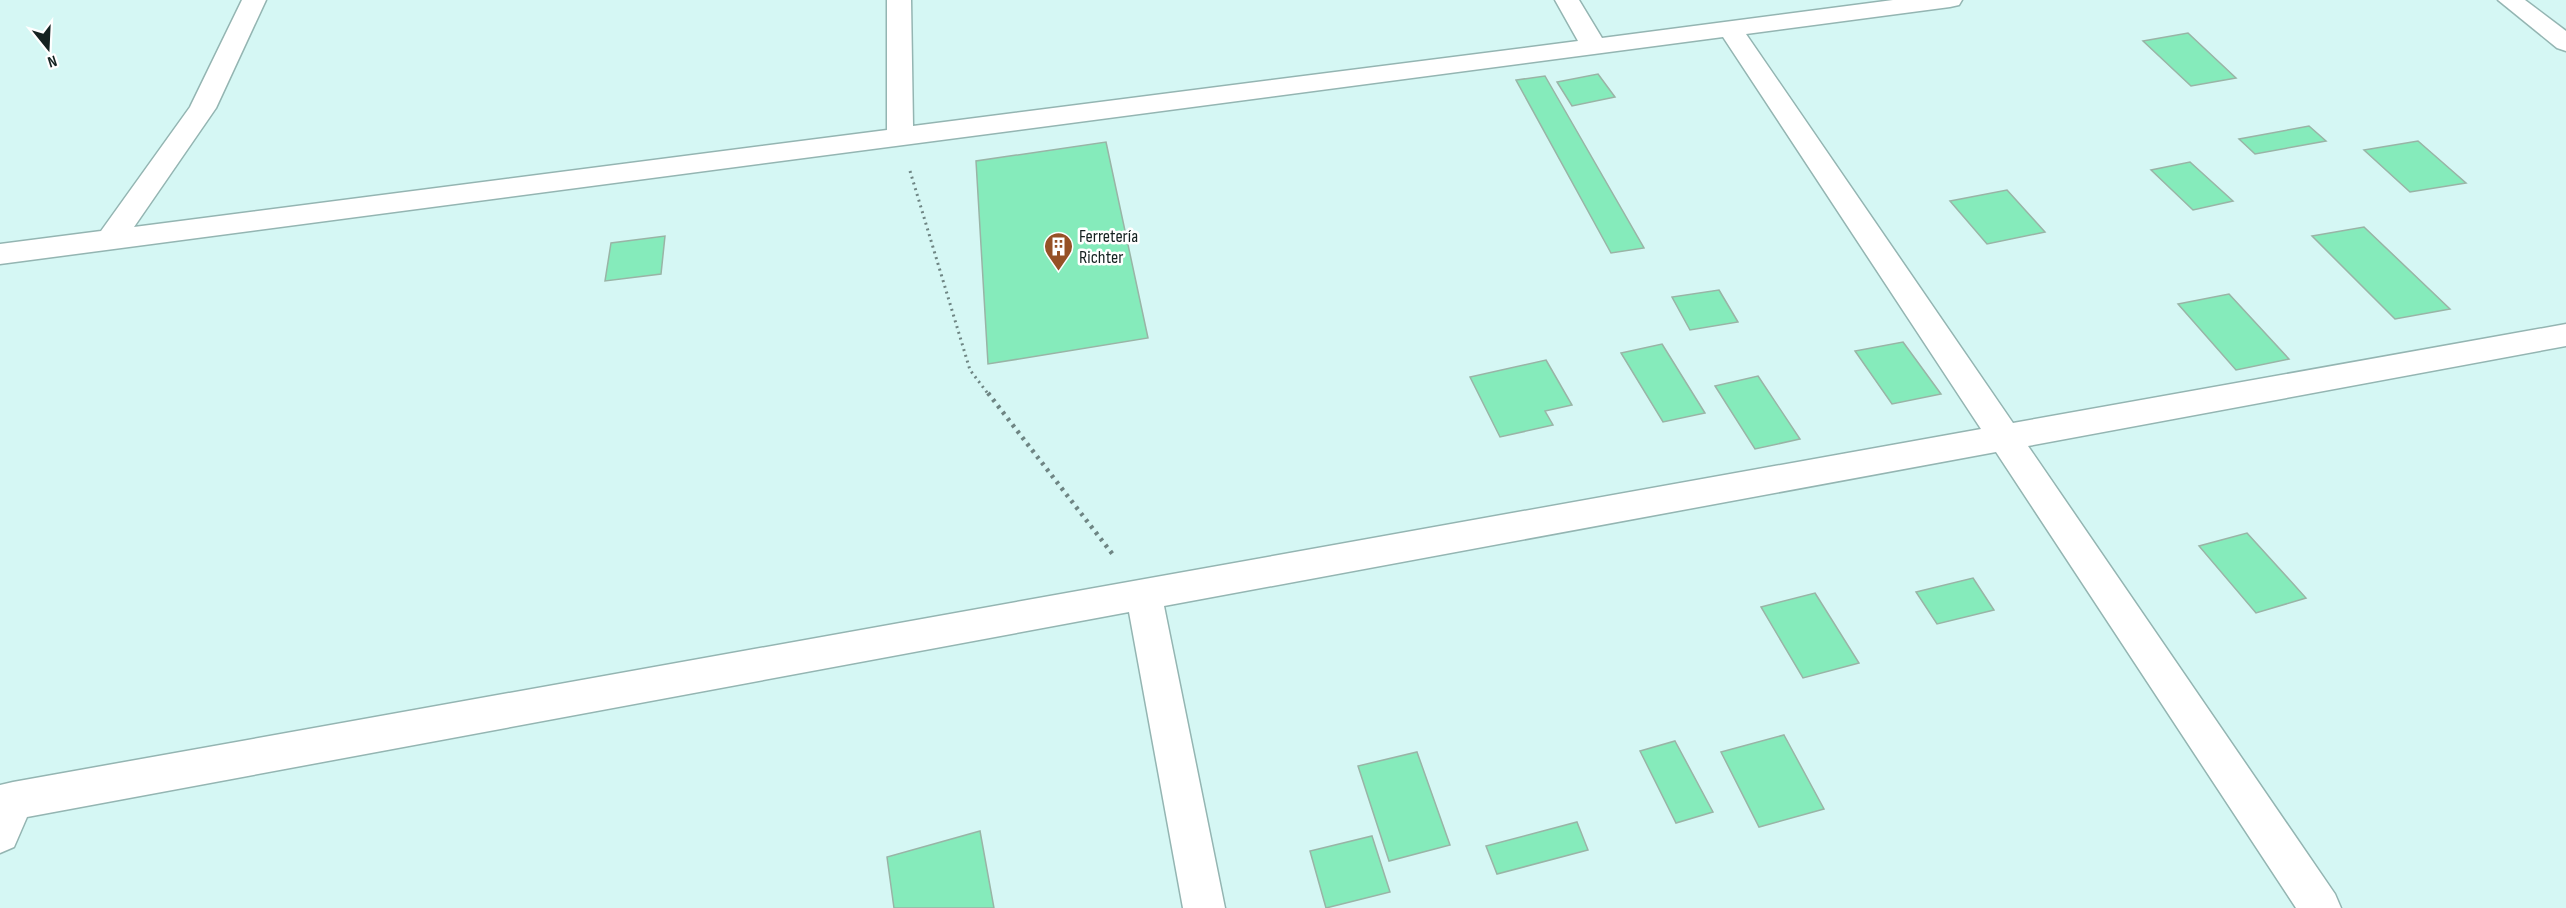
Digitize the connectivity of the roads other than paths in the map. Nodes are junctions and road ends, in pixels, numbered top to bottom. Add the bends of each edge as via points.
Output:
1 (254, 0) edge
2 (899, 0) edge
3 (1567, 0) edge
4 (1950, 0) edge
5 (2510, 0) edge
6 (1730, 29) junction
7 (2566, 43) edge
8 (1594, 46) junction
9 (900, 136) junction
10 (110, 239) junction
11 (0, 254) edge
12 (2566, 335) edge
13 (2005, 437) junction
14 (1144, 594) junction
15 (4, 812) edge
16 (1204, 908) edge
17 (2320, 908) edge

1 - 10 street via 203,108
2 - 9 street
3 - 8 street
4 - 6 street
5 - 7 street
6 - 8 street
6 - 13 street
8 - 9 street
9 - 10 street
10 - 11 street
12 - 13 street
13 - 14 street
13 - 17 street
14 - 15 street
14 - 16 street

